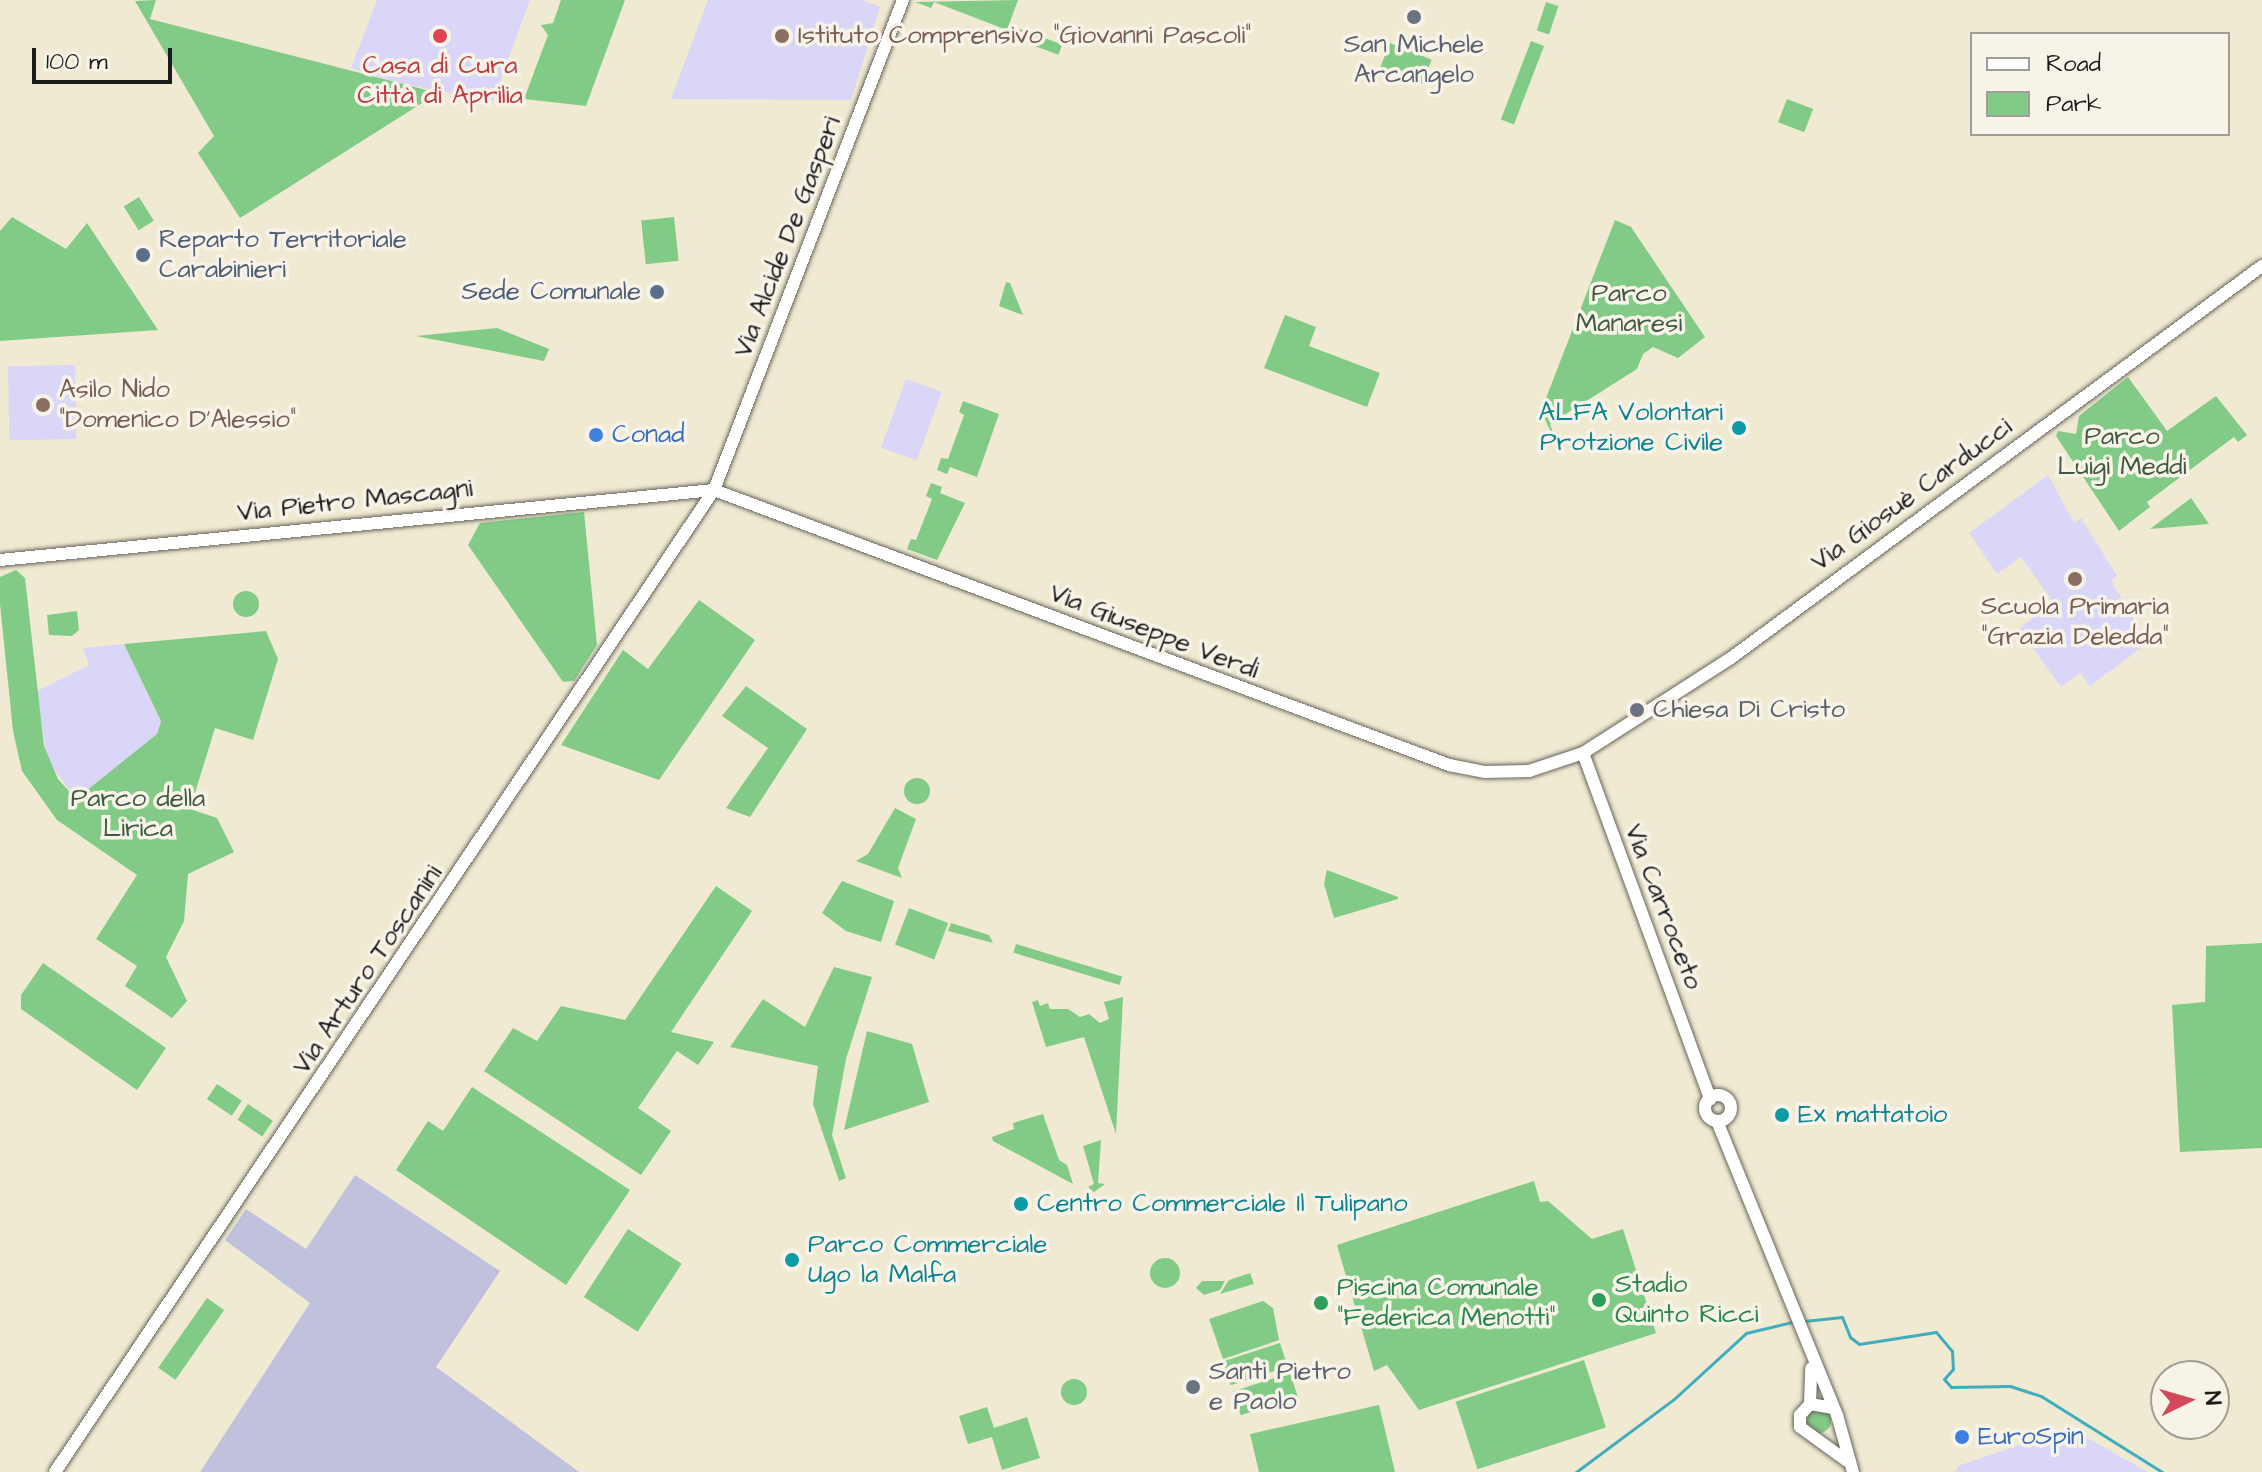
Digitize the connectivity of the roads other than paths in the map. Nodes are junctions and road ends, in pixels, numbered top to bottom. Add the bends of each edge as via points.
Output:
1 (903, 0) edge
2 (2262, 266) edge
3 (714, 490) junction
4 (0, 560) edge
5 (1583, 753) junction
6 (1714, 1097) junction
7 (1730, 1115) junction
8 (1717, 1121) junction
9 (1729, 1142) junction
10 (1811, 1361) junction
11 (1810, 1404) junction
12 (1836, 1415) junction
13 (1820, 1440) junction
14 (1852, 1470) edge
15 (55, 1472) edge

1 - 3 street, Via Alcide De Gasperi
2 - 5 street, Via Giosuè Carducci via 1731,658
3 - 4 street, Via Pietro Mascagni
3 - 5 street, Via Giuseppe Verdi via 1459,768 1529,771
3 - 15 street, Via Arturo Toscanini
5 - 6 street, Via Carroceto
6 - 7 street via 1729,1100
6 - 8 street via 1706,1112
7 - 8 street
7 - 9 street
8 - 9 street
9 - 10 street
10 - 11 street
10 - 12 street
11 - 12 street via 1824,1402
11 - 13 street via 1800,1415 1800,1427 1809,1438
12 - 13 street via 1833,1433
12 - 14 street
13 - 14 street

